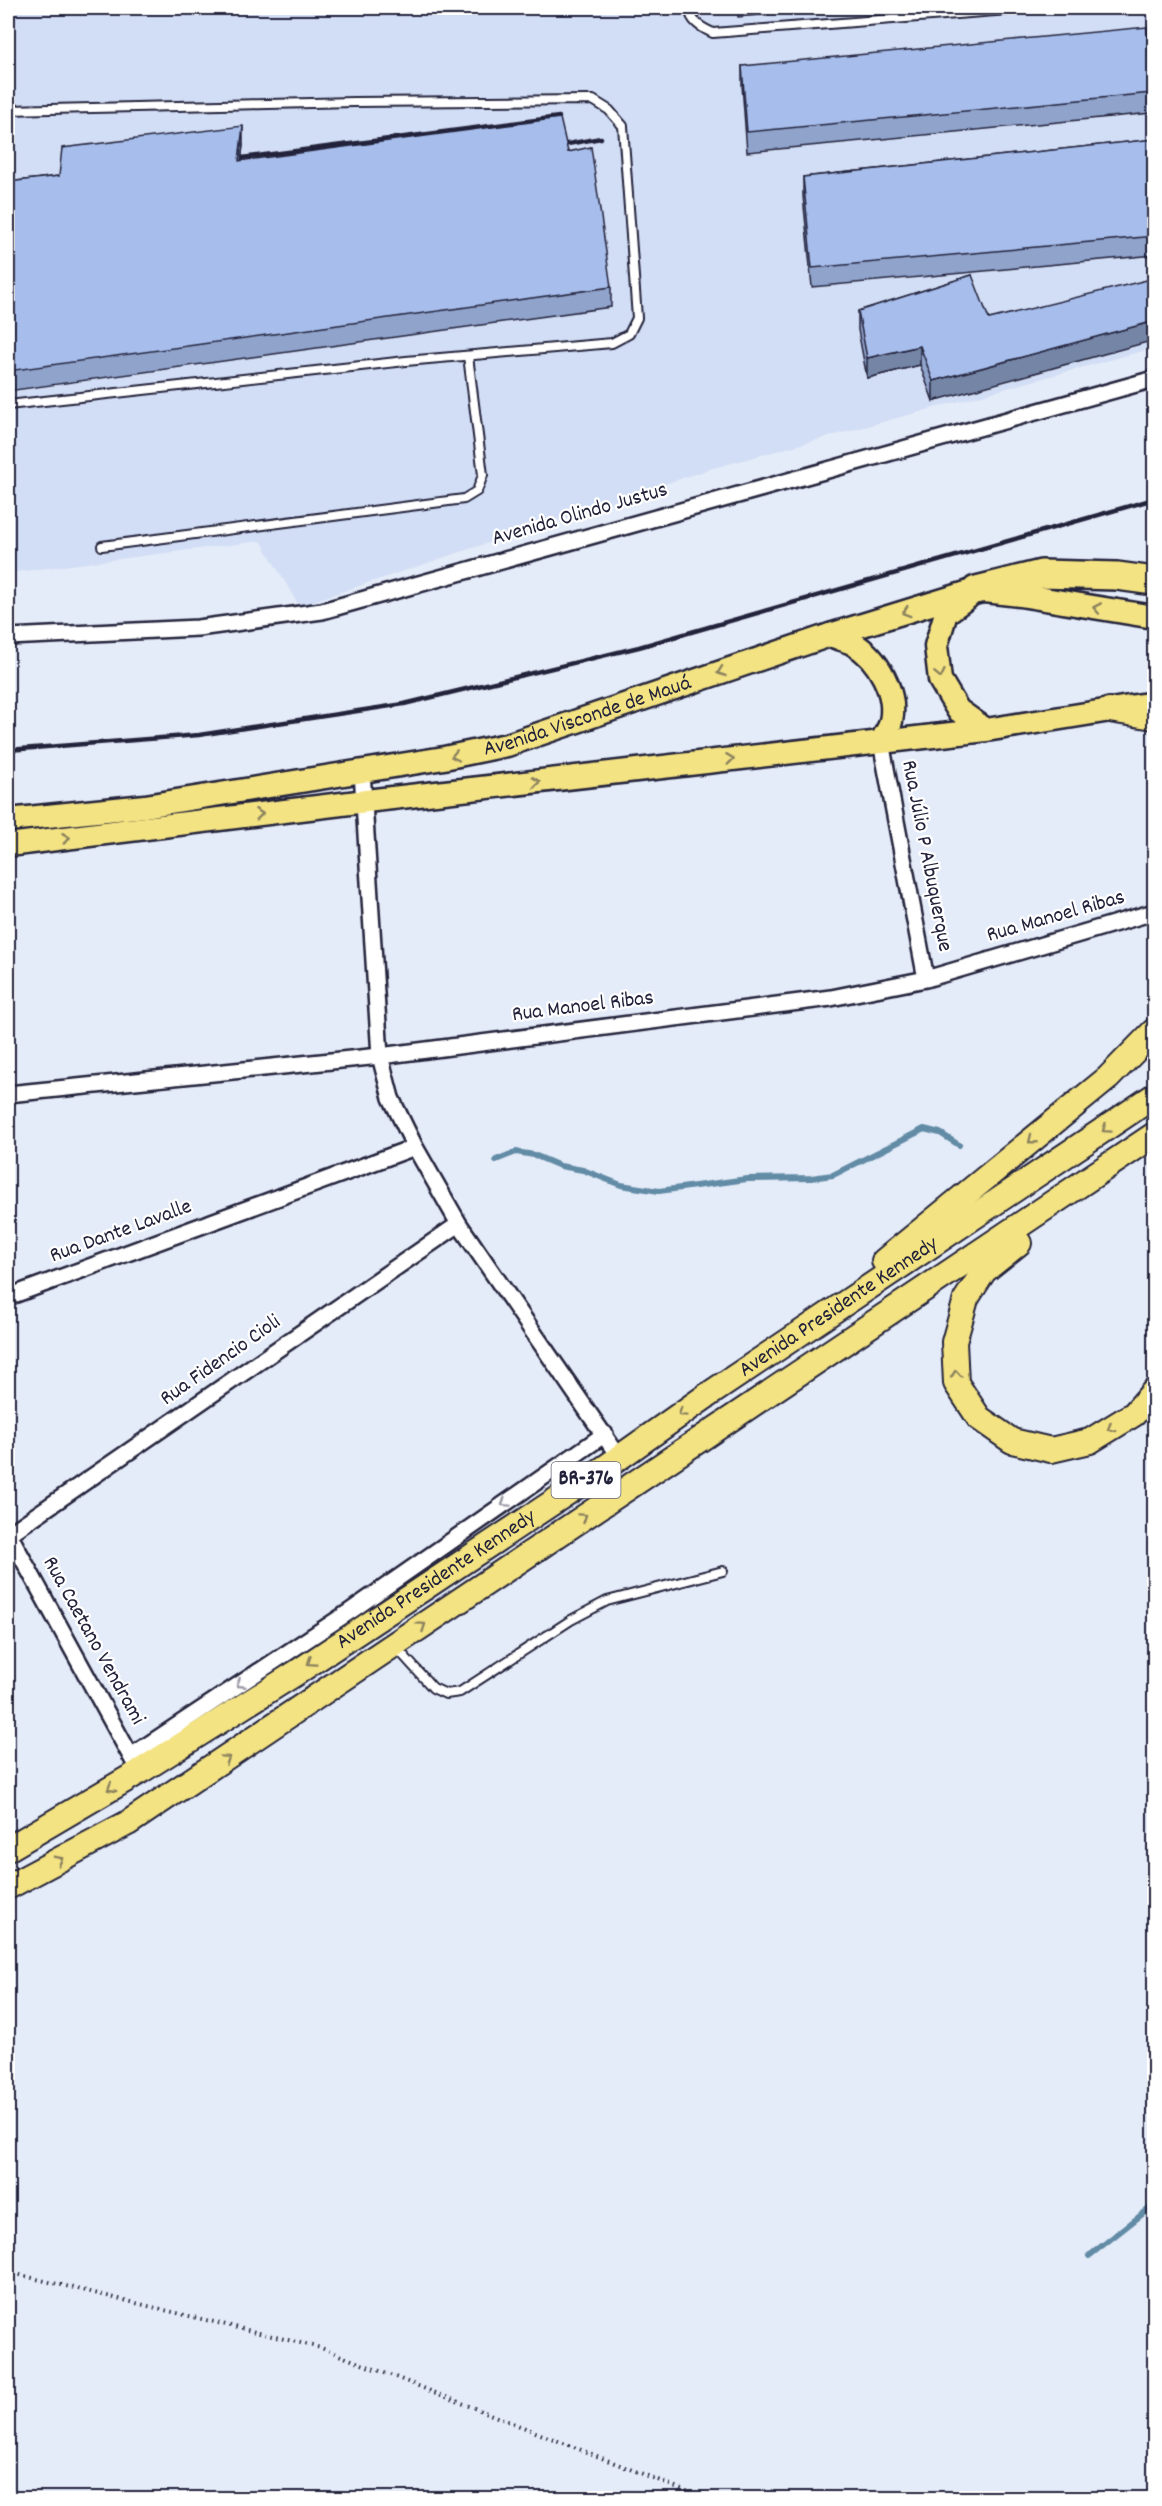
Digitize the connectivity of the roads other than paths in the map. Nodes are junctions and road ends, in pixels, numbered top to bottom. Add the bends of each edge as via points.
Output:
1 (690, 8) edge
2 (1033, 8) edge
3 (8, 110) edge
4 (468, 356) junction
5 (1155, 379) edge
6 (8, 405) edge
7 (102, 546) dead end
8 (1155, 581) edge
9 (976, 590) junction
10 (1155, 617) edge
11 (830, 635) junction
12 (8, 637) edge
13 (1155, 703) edge
14 (1109, 710) junction
15 (1155, 717) edge
16 (986, 730) junction
17 (881, 742) junction
18 (362, 771) junction
19 (366, 801) junction
20 (8, 820) edge
21 (8, 845) edge
22 (1155, 912) edge
23 (926, 979) junction
24 (1155, 1031) edge
25 (380, 1056) junction
26 (8, 1094) edge
27 (1155, 1096) edge
28 (1155, 1136) edge
29 (415, 1147) junction
30 (1130, 1153) junction
31 (459, 1224) junction
32 (8, 1297) edge
33 (1155, 1391) edge
34 (705, 1397) junction
35 (605, 1434) junction
36 (619, 1457) junction
37 (8, 1534) edge
38 (723, 1570) dead end
39 (394, 1645) junction
40 (135, 1764) junction
41 (8, 1849) edge
42 (8, 1887) edge

1 - 2 lane via 698,26 713,33
3 - 4 lane via 593,100 623,126 637,318 629,334 612,344
4 - 6 lane
4 - 7 lane via 483,475 477,491 464,499
5 - 12 street, Avenida Olindo Justus via 322,611 198,628
8 - 9 highway via 1041,574
10 -> 9 main road, Avenida Visconde de Mauá
9 -> 11 main road, Avenida Visconde de Mauá
9 -> 16 main road via 946,613 936,646 940,680 958,710
11 - 17 main road via 853,644 872,659 885,679 891,713
11 -> 18 main road, Avenida Visconde de Mauá via 507,745
13 - 14 main road, Avenida Visconde de Mauá
14 - 15 highway
14 - 16 main road, Avenida Visconde de Mauá
16 - 17 main road, Avenida Visconde de Mauá
19 -> 17 main road, Avenida Visconde de Mauá
17 - 23 street, Rua Júlio P Albuquerque
18 - 19 street
18 - 20 main road, Avenida Visconde de Mauá via 145,806
21 -> 19 main road, Avenida Visconde de Mauá
19 - 25 street
22 - 23 street, Rua Manoel Ribas
23 - 25 street, Rua Manoel Ribas via 831,998
24 -> 34 highway via 1108,1078 846,1292
25 - 26 street, Rua Manoel Ribas
25 - 29 street via 391,1098
27 -> 34 highway, Avenida Presidente Kennedy / BR-376
28 - 30 highway, Avenida Presidente Kennedy / BR-376
29 - 31 street
29 - 32 street, Rua Dante Lavalle
33 -> 30 highway via 1134,1414 1090,1441 1051,1450 1012,1441 980,1418 956,1383 954,1342 966,1299 984,1271
39 -> 30 highway, Avenida Presidente Kennedy / BR-376
31 - 35 street
31 - 37 street, Rua Fidencio Cioli
34 -> 36 highway, Avenida Presidente Kennedy / BR-376
35 - 36 street
35 -> 40 street
36 -> 40 highway, Avenida Presidente Kennedy / BR-376 via 296,1672
37 - 40 street, Rua Caetano Vendrami
38 - 39 lane via 607,1601 460,1692 446,1694 434,1688
42 -> 39 highway, Avenida Presidente Kennedy / BR-376 via 128,1823
40 -> 41 highway, Avenida Presidente Kennedy / BR-376

